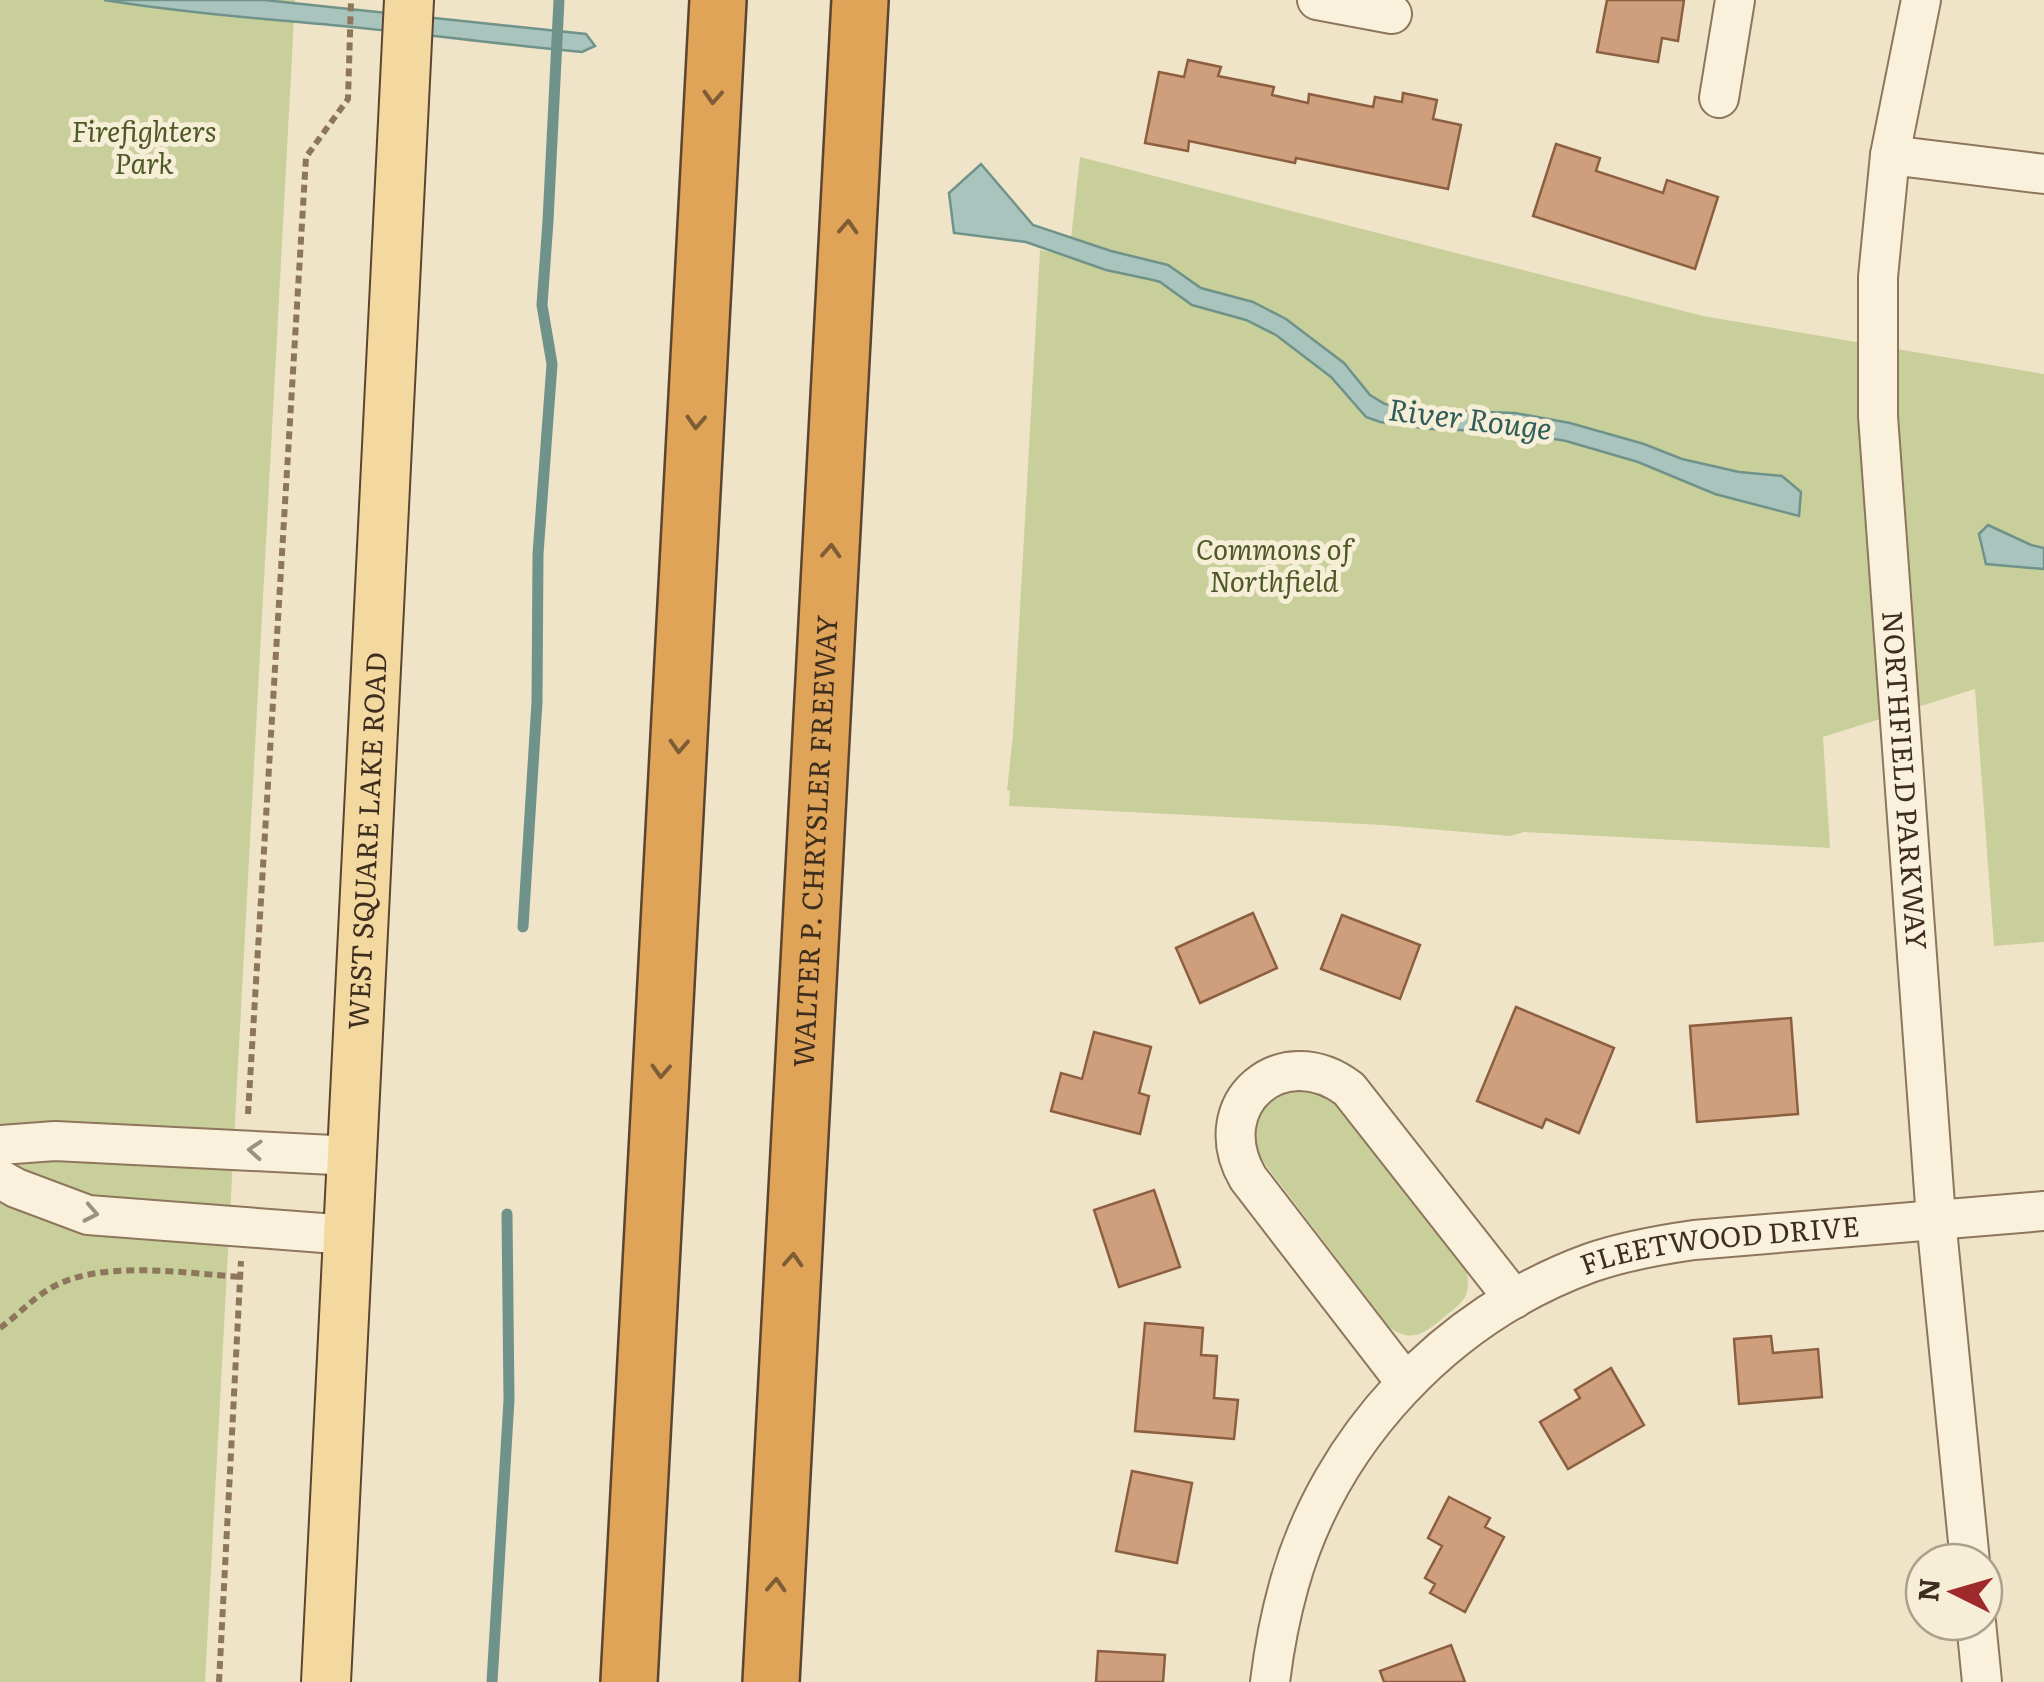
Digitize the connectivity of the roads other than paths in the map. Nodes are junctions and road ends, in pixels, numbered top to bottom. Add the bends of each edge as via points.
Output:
1 (409, 0) edge
2 (718, 0) edge
3 (860, 0) edge
4 (1317, 0) edge
5 (1735, 0) edge
6 (1921, 0) edge
7 (1392, 14) dead end
8 (1719, 98) dead end
9 (1890, 155) junction
10 (2044, 174) edge
11 (0, 1145) edge
12 (353, 1156) junction
13 (0, 1179) edge
14 (2044, 1210) edge
15 (1936, 1219) junction
16 (349, 1234) junction
17 (1514, 1299) junction
18 (1406, 1383) junction
19 (1968, 1542) edge
20 (1978, 1642) edge
21 (326, 1682) edge
22 (629, 1682) edge
23 (770, 1682) edge
24 (1270, 1682) edge
25 (1982, 1682) edge

1 - 12 main road, WEST SQUARE LAKE ROAD
2 -> 22 highway
23 -> 3 highway, WALTER P. CHRYSLER FREEWAY
4 - 7 street
5 - 8 street
6 - 9 street, NORTHFIELD PARKWAY
9 - 10 street
9 - 15 street, NORTHFIELD PARKWAY via 1878,277 1878,416
12 -> 11 street via 55,1140
12 - 16 main road, WEST SQUARE LAKE ROAD
13 -> 16 street via 88,1214
14 - 15 street, FLEETWOOD DRIVE
15 - 17 street, FLEETWOOD DRIVE via 1645,1248 1554,1278
15 - 19 street, NORTHFIELD PARKWAY
16 - 21 main road, WEST SQUARE LAKE ROAD
17 - 18 street, FLEETWOOD DRIVE
17 - 18 street via 1349,1089 1310,1071 1280,1074 1255,1087 1234,1132 1240,1165
18 - 24 street, FLEETWOOD DRIVE via 1354,1447 1308,1532 1289,1582
20 - 25 street

